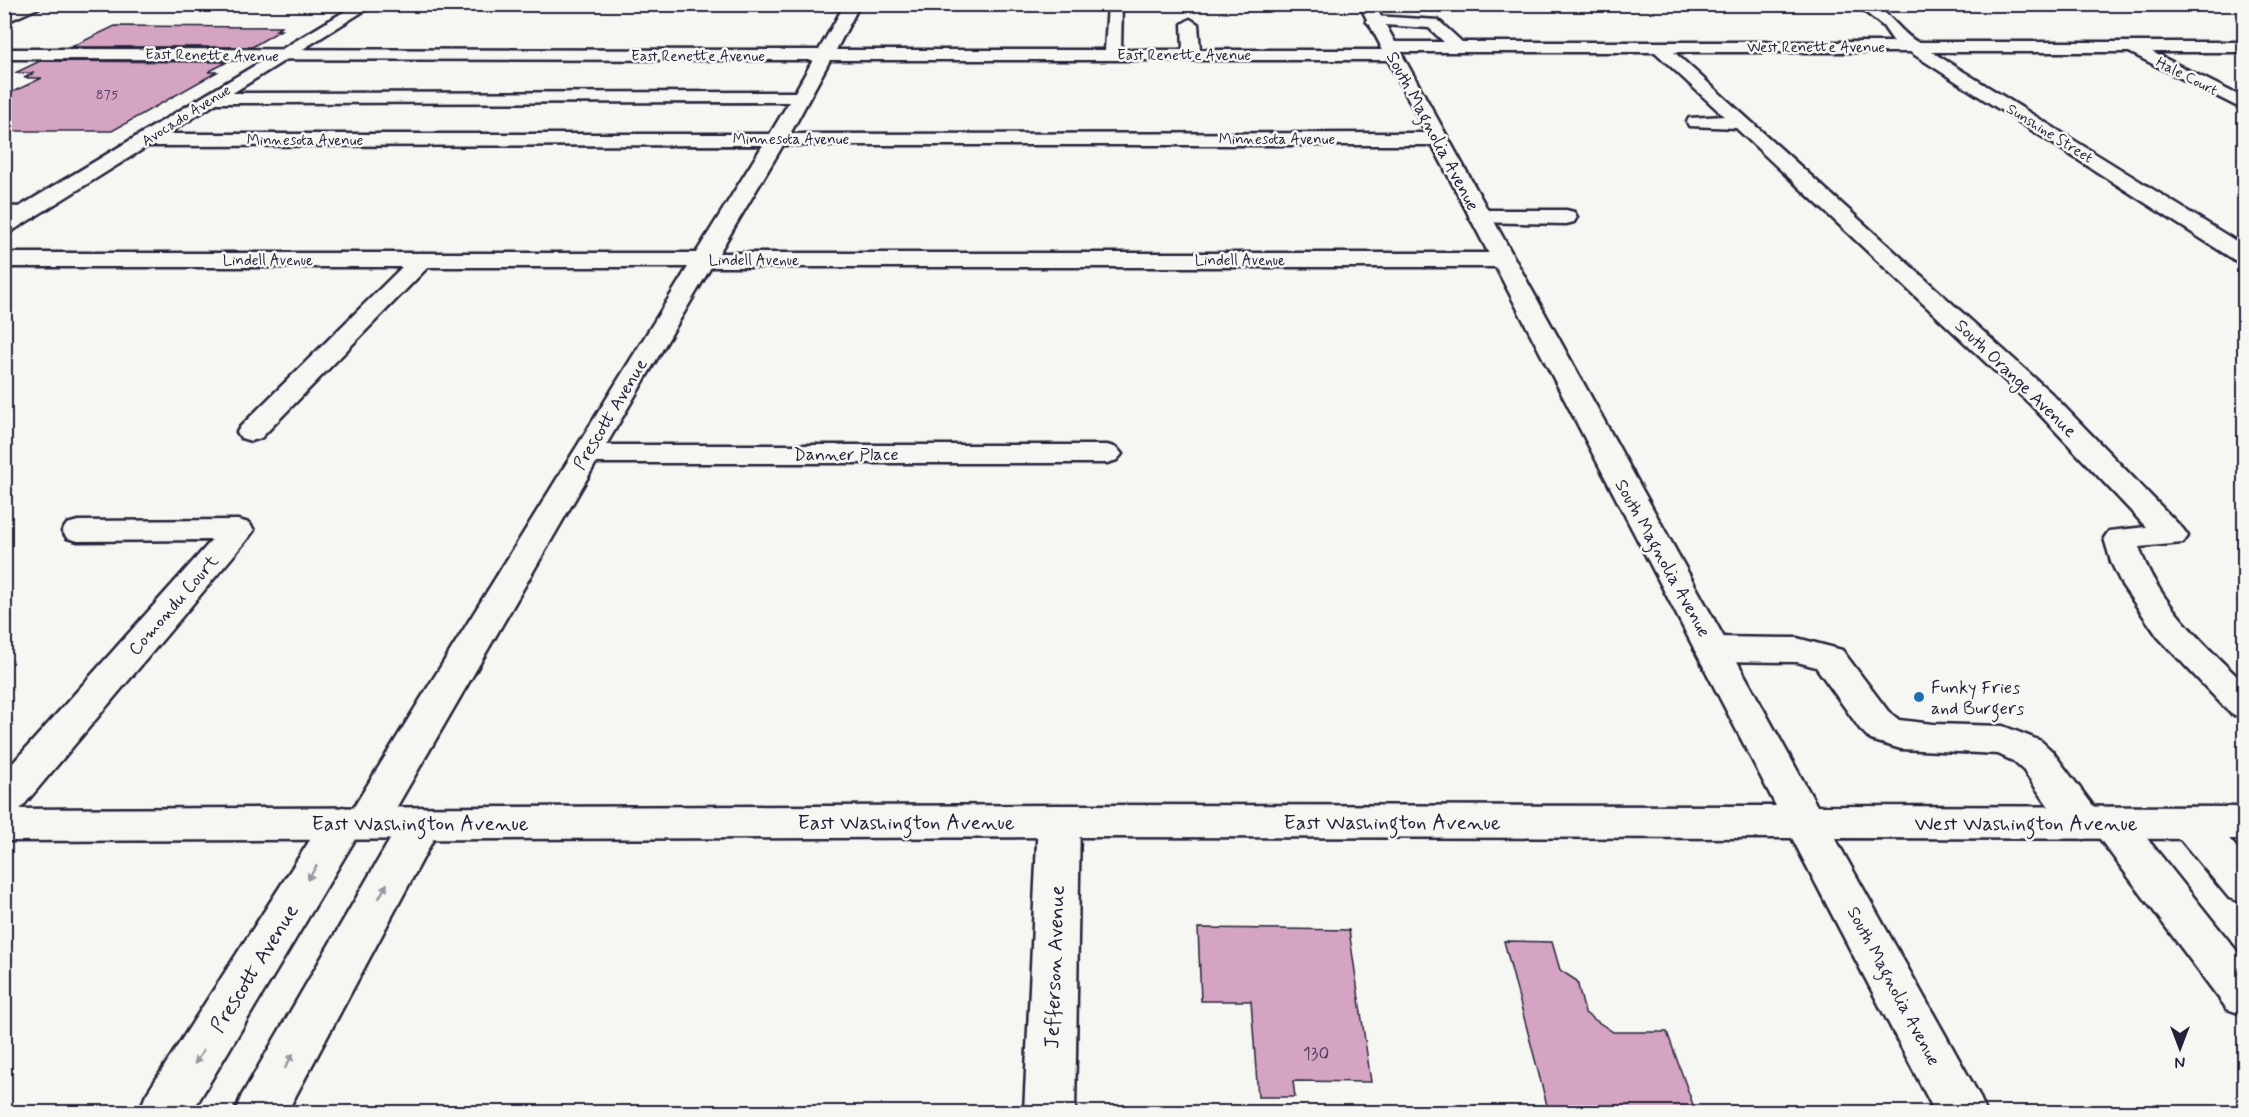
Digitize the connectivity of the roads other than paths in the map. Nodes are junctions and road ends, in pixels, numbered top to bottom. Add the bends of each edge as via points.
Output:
1 (40, 4) edge
2 (368, 4) edge
3 (853, 4) edge
4 (1114, 4) edge
5 (1365, 4) edge
6 (1862, 4) edge
7 (4, 19) edge
8 (1374, 21) junction
9 (1190, 24) dead end
10 (1564, 28) dead end
11 (2244, 46) edge
12 (1458, 47) junction
13 (1581, 47) junction
14 (1659, 47) junction
15 (1913, 47) junction
16 (2130, 47) junction
17 (1390, 51) junction
18 (4, 54) edge
19 (1113, 55) junction
20 (1192, 55) junction
21 (284, 56) junction
22 (824, 56) junction
23 (801, 97) junction
24 (215, 98) junction
25 (2244, 105) edge
26 (1696, 122) dead end
27 (1739, 122) junction
28 (777, 139) junction
29 (1437, 139) junction
30 (146, 140) junction
31 (15, 213) edge
32 (1480, 217) junction
33 (1566, 217) dead end
34 (4, 226) edge
35 (2244, 256) edge
36 (4, 260) edge
37 (422, 260) junction
38 (703, 260) junction
39 (1503, 260) junction
40 (251, 432) dead end
41 (586, 454) junction
42 (1107, 454) dead end
43 (78, 531) dead end
44 (1712, 649) junction
45 (2244, 705) edge
46 (4, 801) edge
47 (1059, 821) junction
48 (354, 823) junction
49 (421, 823) junction
50 (1807, 823) junction
51 (2097, 823) junction
52 (2191, 823) junction
53 (2244, 823) edge
54 (4, 825) edge
55 (2244, 886) edge
56 (2244, 995) edge
57 (164, 1113) edge
58 (260, 1113) edge
59 (1049, 1113) edge
60 (1961, 1113) edge

1 - 7 street
2 - 21 street, Avocado Avenue
3 - 22 street, Prescott Avenue
4 - 19 street
5 - 8 street, South Magnolia Avenue
6 - 15 street, Sunshine Street
8 - 12 street via 1433,23
8 - 17 street, South Magnolia Avenue
9 - 20 street
10 - 13 street
11 - 16 street, West Renette Avenue
12 - 13 street, West Renette Avenue
12 - 17 street, West Renette Avenue
13 - 14 street, West Renette Avenue
14 - 15 street, West Renette Avenue
14 - 27 street, South Orange Avenue
15 - 16 street, West Renette Avenue
15 - 35 street, Sunshine Street
16 - 25 street, Hale Court
17 - 20 street, East Renette Avenue
17 - 29 street, South Magnolia Avenue
18 - 21 street, East Renette Avenue
19 - 20 street, East Renette Avenue
19 - 22 street, East Renette Avenue
21 - 22 street, East Renette Avenue
21 - 24 street, Avocado Avenue
22 - 23 street, Prescott Avenue
23 - 24 street
23 - 28 street, Prescott Avenue
24 - 30 street, Avocado Avenue
26 - 27 street
27 - 45 street, South Orange Avenue via 2040,398 2172,536 2120,538 2125,561 2165,624
28 - 29 street, Minnesota Avenue
28 - 30 street, Minnesota Avenue
28 - 38 street, Prescott Avenue
29 - 32 street, South Magnolia Avenue
30 - 31 street, Avocado Avenue
31 - 34 street, Avocado Avenue
32 - 33 street
32 - 39 street, South Magnolia Avenue
36 - 37 street, Lindell Avenue
37 - 38 street, Lindell Avenue
37 - 40 street
38 - 39 street, Lindell Avenue
38 - 41 street, Prescott Avenue
39 - 44 street, South Magnolia Avenue
41 - 42 street, Danner Place
41 - 48 street, Prescott Avenue
43 - 46 street, Comondu Court via 238,530
44 - 50 street, South Magnolia Avenue
44 - 51 street via 1797,650 1829,658 1885,730 1933,738 2002,740 2027,751
47 - 49 street, East Washington Avenue
47 - 50 street, East Washington Avenue
47 - 59 street, Jefferson Avenue
48 - 49 street, East Washington Avenue
48 - 54 street, East Washington Avenue
48 -> 57 street, Prescott Avenue
58 -> 49 street
50 - 51 street, West Washington Avenue
50 - 60 street, South Magnolia Avenue
51 - 52 street, West Washington Avenue
51 - 56 street
52 - 53 street, West Washington Avenue
52 - 55 street

